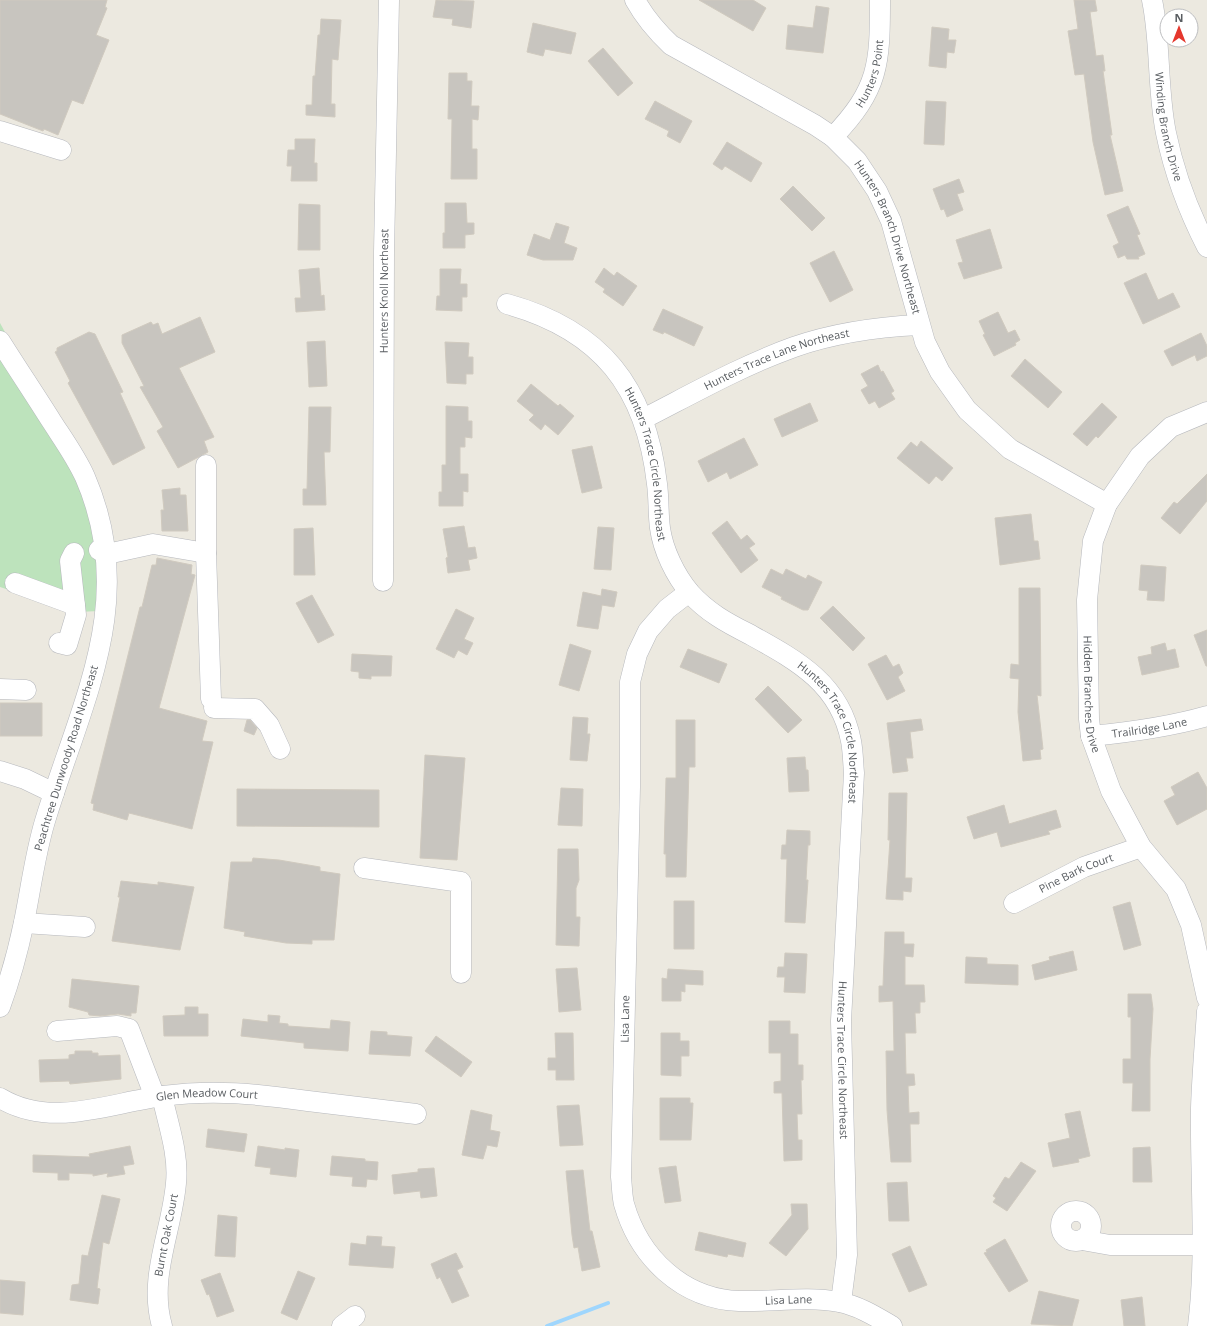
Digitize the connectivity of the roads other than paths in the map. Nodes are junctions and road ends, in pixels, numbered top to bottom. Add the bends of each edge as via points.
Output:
1 (389, 0) edge
2 (635, 0) edge
3 (880, 0) edge
4 (1157, 1) edge
5 (0, 130) edge
6 (833, 137) junction
7 (61, 150) dead end
8 (1201, 222) edge
9 (1207, 247) edge
10 (507, 304) dead end
11 (919, 325) junction
12 (0, 341) edge
13 (1207, 412) edge
14 (643, 419) junction
15 (206, 466) dead end
16 (1107, 504) junction
17 (103, 552) junction
18 (206, 553) junction
19 (383, 581) dead end
20 (15, 583) dead end
21 (689, 592) junction
22 (75, 605) junction
23 (59, 643) dead end
24 (0, 689) edge
25 (26, 690) dead end
26 (1207, 716) edge
27 (1091, 736) junction
28 (280, 749) dead end
29 (0, 771) edge
30 (54, 793) junction
31 (1141, 847) junction
32 (364, 868) dead end
33 (1014, 903) dead end
34 (24, 923) junction
35 (85, 927) dead end
36 (461, 973) dead end
37 (1207, 998) edge
38 (0, 1007) edge
39 (1207, 1011) edge
40 (57, 1031) dead end
41 (158, 1097) junction
42 (0, 1098) edge
43 (416, 1114) dead end
44 (1082, 1240) dead end
45 (1202, 1244) junction
46 (841, 1302) junction
47 (162, 1326) edge
48 (892, 1326) edge
49 (1198, 1326) edge

1 - 19 street, Hunters Knoll Northeast via 384,252
2 - 6 street, Hunters Branch Drive Northeast via 656,32 671,45
3 - 6 street, Hunters Point via 880,47 873,79 862,102
4 - 8 street, Winding Branch Drive via 1166,132 1178,178
5 - 7 street
6 - 11 street, Hunters Branch Drive Northeast via 857,161 877,191 891,221
8 - 9 street, Winding Branch Drive
10 - 14 street, Hunters Trace Circle Northeast via 553,320 590,344 623,379 635,398
11 - 14 street, Hunters Trace Lane Northeast via 855,331 795,346 752,364
11 - 16 street, Hunters Branch Drive Northeast via 940,372 967,410 1010,449
12 - 17 street, Peachtree Dunwoody Road Northeast via 84,475 102,528
13 - 16 street, Hidden Branches Drive via 1171,427 1140,456
14 - 21 street, Hunters Trace Circle Northeast via 656,471 663,540 673,566
15 - 18 street
16 - 27 street, Hidden Branches Drive via 1093,541 1087,600
17 - 18 street via 153,544
17 - 22 street via 96,546 78,547 74,553 70,561
17 - 30 street, Peachtree Dunwoody Road Northeast via 107,605 103,631 77,728
18 - 28 street via 213,704 254,709 269,725
20 - 22 street
21 - 46 street, Hunters Trace Circle Northeast via 719,618 791,657 812,673 837,704 846,722 851,742 854,773 841,1021 847,1255 846,1279
21 - 46 street, Lisa Lane via 667,609 648,631 637,654 630,682 621,1177 624,1203 634,1232 649,1256 671,1277 695,1292 737,1301
22 - 23 street via 76,615 67,646
24 - 25 street
26 - 27 street, Trailridge Lane via 1181,724
27 - 31 street, Hidden Branches Drive via 1111,791
29 - 30 street via 25,779
30 - 34 street, Peachtree Dunwoody Road Northeast via 40,840
31 - 33 street, Pine Bark Court via 1084,867
31 - 37 street, Hidden Branches Drive via 1176,888 1191,925
32 - 36 street via 461,882
34 - 35 street
34 - 38 street, Peachtree Dunwoody Road Northeast via 10,980
39 - 45 street via 1201,1108
40 - 41 street, Burnt Oak Court via 117,1026 128,1029
41 - 42 street, Glen Meadow Court via 79,1112 49,1114 29,1111
41 - 43 street, Glen Meadow Court via 200,1092 237,1092
41 - 47 street, Burnt Oak Court via 174,1148 176,1180 173,1211 157,1274 156,1293
44 - 45 street via 1110,1245
45 - 49 street
46 - 48 street, Lisa Lane via 870,1312

